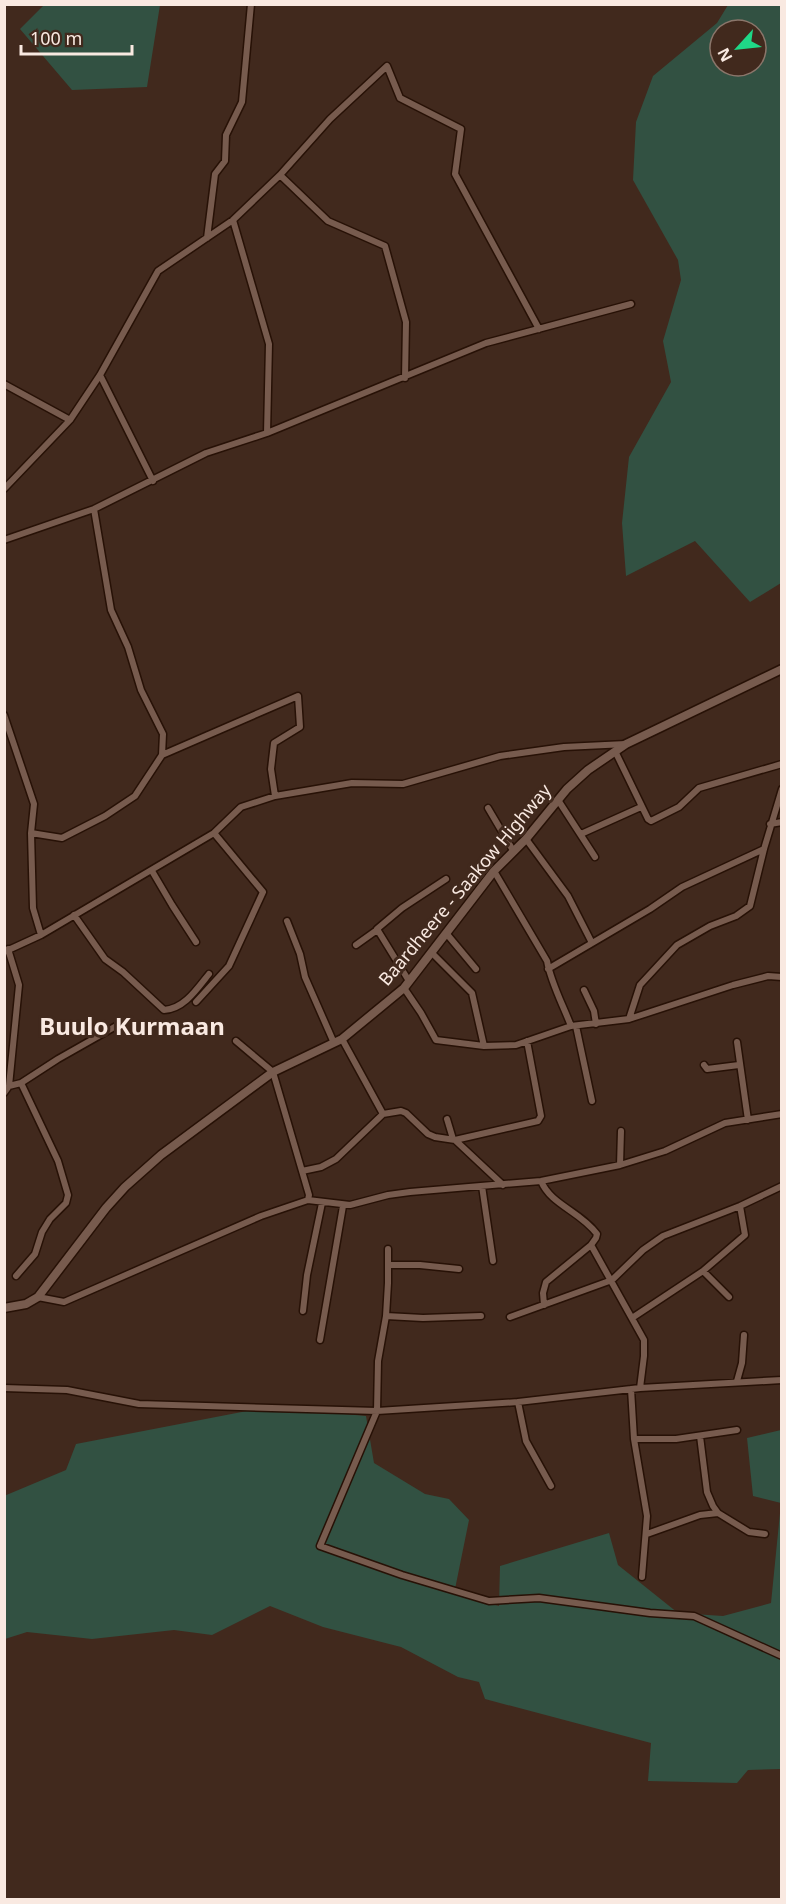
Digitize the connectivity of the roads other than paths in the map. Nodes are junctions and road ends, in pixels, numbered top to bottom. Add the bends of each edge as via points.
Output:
1 (251, 4) edge
2 (279, 175) junction
3 (233, 220) junction
4 (207, 238) junction
5 (631, 304) dead end
6 (539, 329) junction
7 (100, 375) junction
8 (405, 378) junction
9 (4, 384) edge
10 (70, 420) junction
11 (267, 433) junction
12 (153, 481) junction
13 (4, 489) edge
14 (94, 509) junction
15 (4, 540) edge
16 (782, 669) edge
17 (4, 715) edge
18 (626, 744) junction
19 (615, 751) junction
20 (162, 755) junction
21 (782, 764) edge
22 (782, 789) edge
23 (274, 796) junction
24 (558, 800) junction
25 (641, 807) junction
26 (488, 808) dead end
27 (782, 822) edge
28 (770, 824) junction
29 (31, 833) junction
30 (214, 833) junction
31 (581, 834) junction
32 (526, 839) junction
33 (764, 849) junction
34 (514, 852) junction
35 (595, 857) dead end
36 (152, 870) junction
37 (494, 871) junction
38 (446, 879) dead end
39 (74, 915) junction
40 (287, 921) dead end
41 (377, 930) junction
42 (446, 933) junction
43 (41, 935) junction
44 (196, 942) dead end
45 (592, 943) junction
46 (356, 945) dead end
47 (7, 950) edge
48 (432, 953) junction
49 (476, 969) dead end
50 (548, 969) junction
51 (209, 974) dead end
52 (782, 977) edge
53 (407, 985) junction
54 (584, 990) dead end
55 (196, 1002) dead end
56 (629, 1019) junction
57 (125, 1022) dead end
58 (596, 1024) junction
59 (574, 1026) junction
60 (236, 1041) dead end
61 (338, 1041) junction
62 (527, 1041) junction
63 (737, 1042) dead end
64 (484, 1046) junction
65 (704, 1065) dead end
66 (739, 1065) junction
67 (273, 1072) junction
68 (21, 1083) junction
69 (9, 1086) junction
70 (4, 1093) edge
71 (592, 1101) dead end
72 (383, 1114) junction
73 (782, 1114) edge
74 (447, 1119) dead end
75 (748, 1120) junction
76 (621, 1131) dead end
77 (454, 1140) junction
78 (620, 1165) junction
79 (302, 1171) junction
80 (541, 1182) junction
81 (503, 1185) junction
82 (482, 1186) junction
83 (782, 1186) edge
84 (308, 1200) junction
85 (322, 1203) junction
86 (343, 1206) junction
87 (740, 1206) junction
88 (591, 1245) junction
89 (388, 1249) dead end
90 (493, 1262) dead end
91 (388, 1265) junction
92 (459, 1269) dead end
93 (703, 1271) junction
94 (16, 1275) dead end
95 (612, 1280) junction
96 (38, 1297) junction
97 (729, 1297) dead end
98 (544, 1305) junction
99 (4, 1308) edge
100 (303, 1311) dead end
101 (386, 1316) junction
102 (481, 1316) dead end
103 (510, 1317) dead end
104 (632, 1318) junction
105 (744, 1335) dead end
106 (320, 1340) dead end
107 (782, 1380) edge
108 (737, 1382) junction
109 (4, 1388) edge
110 (640, 1388) junction
111 (631, 1389) junction
112 (518, 1402) junction
113 (377, 1411) junction
114 (737, 1430) dead end
115 (700, 1436) junction
116 (634, 1439) junction
117 (551, 1486) dead end
118 (718, 1513) junction
119 (647, 1534) junction
120 (765, 1534) dead end
121 (642, 1578) dead end
122 (782, 1656) edge

1 - 4 street via 242,102 226,135 225,161 214,174
2 - 3 street
2 - 6 street via 330,119 387,66 400,98 461,129 456,174
2 - 8 street via 328,221 385,246 405,322
3 - 4 street
3 - 11 street via 269,344
4 - 7 street via 158,271
5 - 6 street
6 - 8 street via 486,344
7 - 10 street
7 - 12 street
8 - 11 street
9 - 10 street
10 - 13 street
11 - 12 street via 206,453
12 - 14 street
14 - 15 street
14 - 20 street via 111,610 141,690 164,734
16 - 18 main road, Baardheere - Saakow Highway
17 - 29 street via 34,804
18 - 19 main road, Baardheere - Saakow Highway
18 - 23 street via 500,756 404,783 352,783
19 - 24 main road, Baardheere - Saakow Highway via 588,770
19 - 25 street
20 - 23 street via 298,696 300,728 274,743
20 - 29 street via 135,796 105,816 62,838
21 - 25 street via 699,788 679,807 654,820 648,819
22 - 28 street
23 - 30 street via 241,807
24 - 31 street
24 - 32 main road, Baardheere - Saakow Highway
25 - 31 street
26 - 34 street
27 - 28 street
28 - 33 street
29 - 43 street via 33,908
30 - 36 street
30 - 55 street via 263,892 229,966
31 - 35 street
32 - 34 main road, Baardheere - Saakow Highway
32 - 45 street via 568,896
33 - 45 street via 682,887
33 - 56 street via 750,906 676,945 640,984
34 - 37 main road, Baardheere - Saakow Highway
36 - 39 street
36 - 44 street
37 - 42 main road, Baardheere - Saakow Highway
37 - 50 street via 538,944
38 - 41 street via 396,912
39 - 43 street
39 - 51 street via 105,959 164,1010 180,1006
40 - 61 street via 305,977
41 - 46 street
41 - 53 street
42 - 48 main road, Baardheere - Saakow Highway
42 - 49 street
43 - 47 street
45 - 50 street
47 - 69 street via 19,985
48 - 53 main road, Baardheere - Saakow Highway
48 - 64 street via 472,993
50 - 59 street
52 - 56 street via 768,976 733,985
53 - 61 main road, Baardheere - Saakow Highway
53 - 64 street via 436,1040
54 - 58 street
56 - 58 street
57 - 68 street
58 - 59 street
59 - 62 street
59 - 71 street
60 - 67 street
61 - 67 main road, Baardheere - Saakow Highway
61 - 72 street
62 - 64 street
62 - 77 street via 541,1116 538,1121
63 - 66 street
65 - 66 street via 707,1069
66 - 75 street
67 - 79 street
67 - 96 main road, Baardheere - Saakow Highway via 161,1155 125,1188
68 - 69 street
68 - 94 street via 58,1161 68,1195 42,1232 31,1260
69 - 70 street
72 - 77 street via 401,1111 428,1134
72 - 79 street via 336,1159
73 - 75 street
74 - 77 street
75 - 78 street via 725,1123 665,1151
76 - 78 street
77 - 81 street
78 - 80 street
79 - 84 street
80 - 81 street
80 - 88 street via 546,1193 595,1231
81 - 82 street
82 - 86 street via 410,1192
82 - 90 street
83 - 87 street
84 - 85 street
84 - 96 street via 261,1216 64,1302
85 - 86 street
85 - 100 street
86 - 106 street
87 - 93 street via 745,1235
87 - 95 street via 663,1236
88 - 95 street
88 - 98 street via 546,1282
89 - 91 street
91 - 92 street
91 - 101 street
93 - 97 street
93 - 104 street
95 - 98 street
95 - 104 street
96 - 99 main road
98 - 103 street
101 - 102 street
101 - 113 street via 378,1361
104 - 110 street via 644,1340
105 - 108 street
107 - 108 street
108 - 110 street
109 - 113 street via 67,1390 139,1404
110 - 111 street
111 - 112 street
111 - 116 street
112 - 113 street
112 - 117 street via 526,1441
113 - 122 street via 320,1546 489,1601 539,1598 694,1616
114 - 115 street
115 - 116 street
115 - 118 street via 707,1492
116 - 119 street
118 - 119 street via 700,1515
118 - 120 street via 749,1533
119 - 121 street

